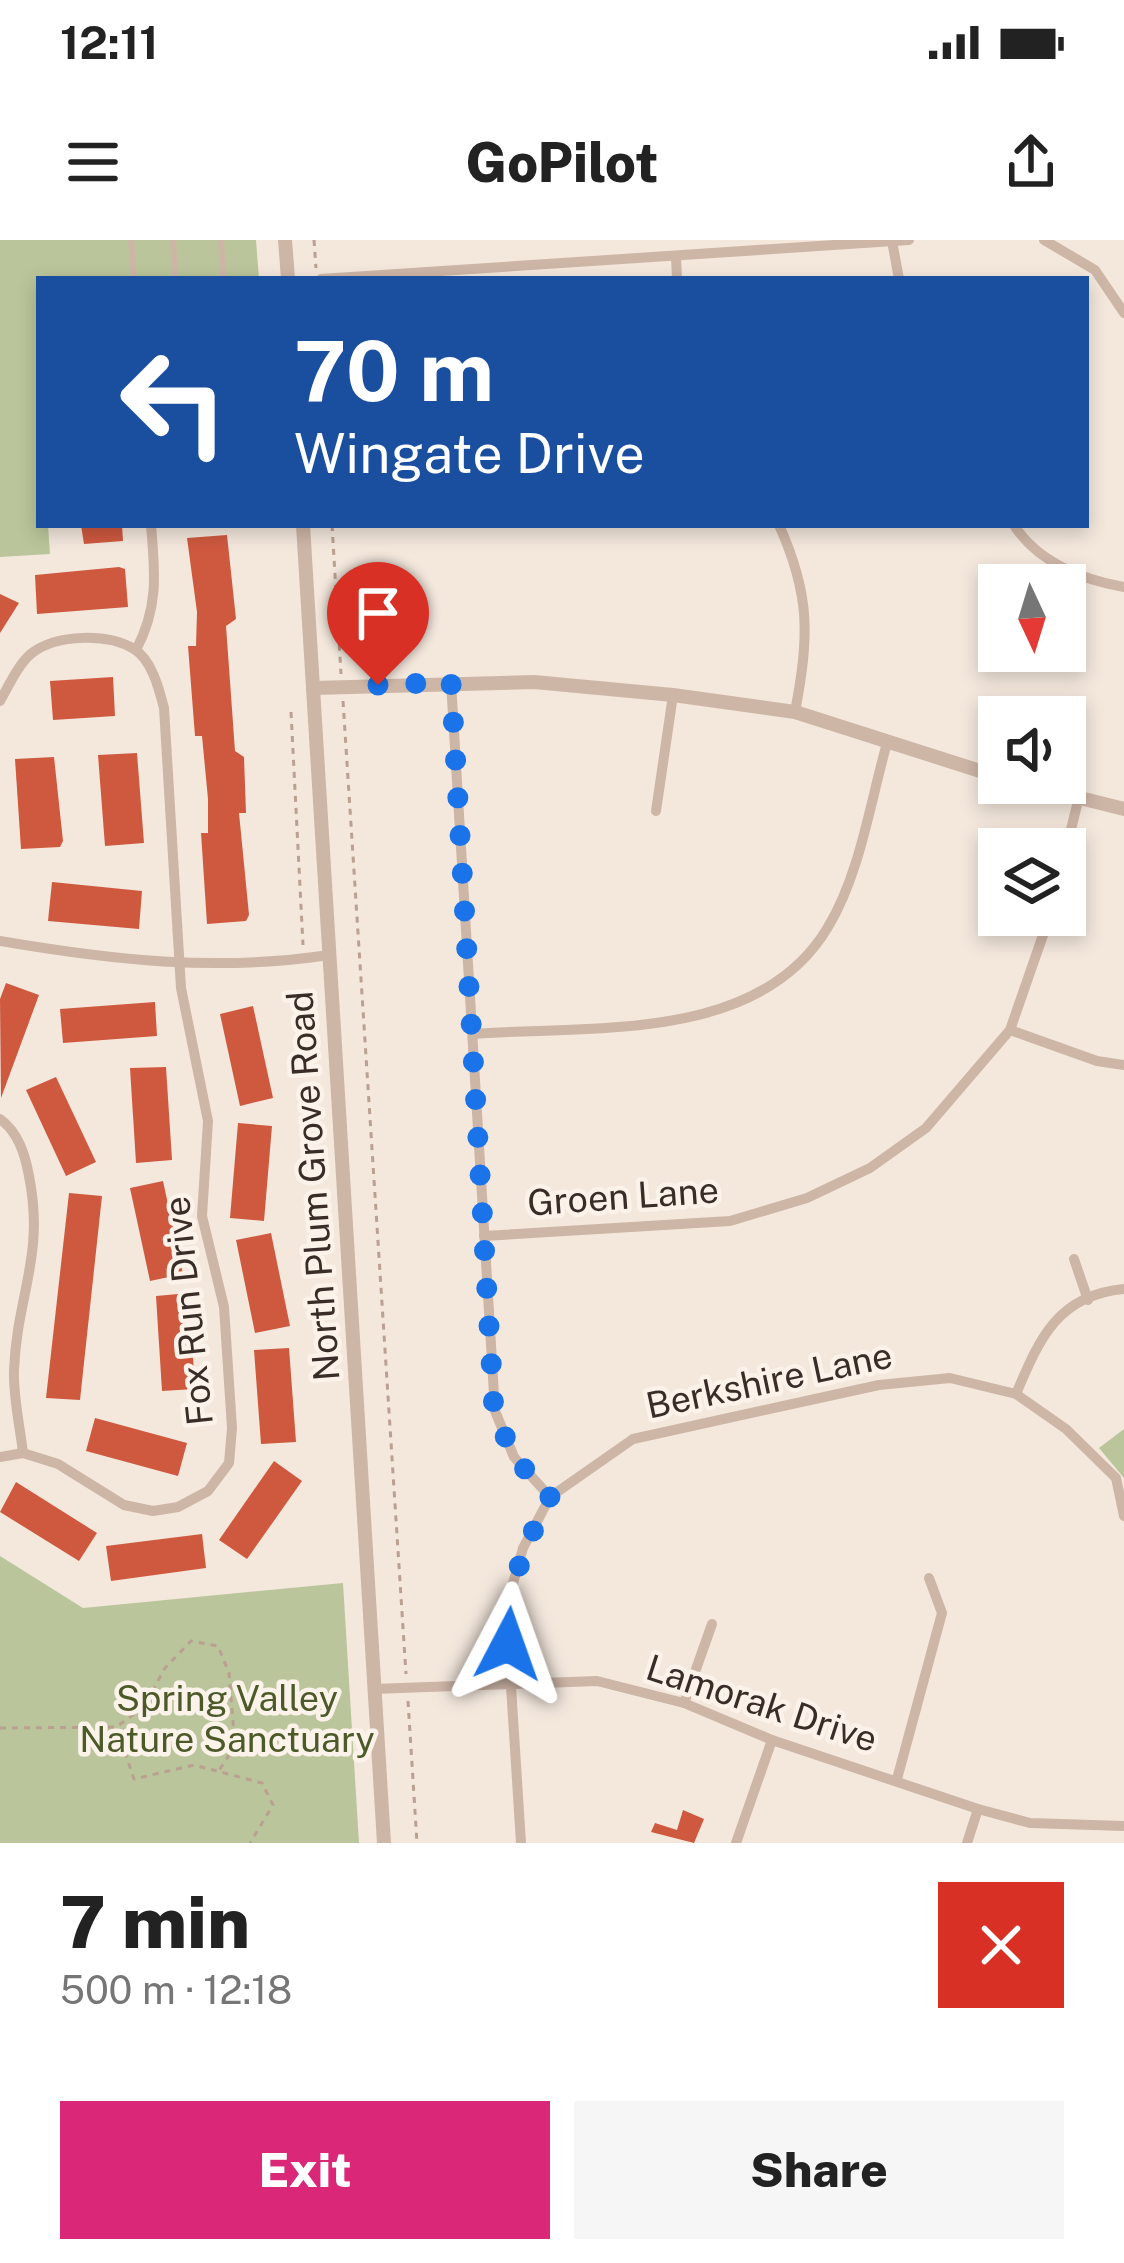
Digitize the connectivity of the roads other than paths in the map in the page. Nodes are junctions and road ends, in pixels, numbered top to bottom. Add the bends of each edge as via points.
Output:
1 (131, 240) edge
2 (173, 240) edge
3 (221, 240) edge
4 (285, 240) edge
5 (909, 240) edge
6 (1044, 240) edge
7 (892, 242) edge
8 (676, 257) junction
9 (134, 276) edge
10 (175, 276) edge
11 (223, 276) edge
12 (288, 276) edge
13 (368, 276) edge
14 (677, 276) edge
15 (898, 276) edge
16 (1124, 313) edge
17 (151, 528) edge
18 (303, 528) edge
19 (779, 528) edge
20 (1016, 528) edge
21 (1124, 587) edge
22 (136, 650) junction
23 (451, 682) junction
24 (313, 688) junction
25 (673, 694) junction
26 (0, 701) edge
27 (795, 712) junction
28 (887, 743) junction
29 (978, 771) edge
30 (1086, 802) edge
31 (1124, 809) edge
32 (656, 812) dead end
33 (1043, 936) edge
34 (0, 940) edge
35 (329, 955) junction
36 (181, 966) junction
37 (1010, 1030) junction
38 (473, 1034) junction
39 (1124, 1065) edge
40 (0, 1119) edge
41 (484, 1236) junction
42 (1074, 1259) dead end
43 (1124, 1289) edge
44 (1088, 1300) junction
45 (1016, 1394) junction
46 (23, 1453) junction
47 (0, 1456) edge
48 (550, 1497) junction
49 (1124, 1516) edge
50 (929, 1578) dead end
51 (712, 1624) dead end
52 (510, 1680) junction
53 (374, 1689) junction
54 (684, 1703) junction
55 (772, 1740) junction
56 (897, 1778) junction
57 (978, 1810) junction
58 (1124, 1826) edge
59 (384, 1843) edge
60 (521, 1843) edge
61 (736, 1843) edge
62 (967, 1843) edge

1 - 9 lane
2 - 10 lane
3 - 11 lane
4 - 12 street
5 - 7 street
6 - 16 street via 1095,270
7 - 8 street
7 - 15 street
8 - 13 street
8 - 14 street
17 - 22 street via 156,595
18 - 24 street, North Plum Grove Road
19 - 27 street via 795,560 809,638
20 - 21 street via 1090,581
22 - 26 street via 98,638 58,642 31,654
22 - 36 street, Fox Run Drive via 164,708
23 - 24 street
23 - 25 street
23 - 38 street
24 - 35 street, North Plum Grove Road
25 - 27 street
25 - 32 street
27 - 28 street
28 - 29 street
28 - 38 street via 848,880 829,927 796,970 706,1017
30 - 31 street
33 - 37 street, Groen Lane
34 - 36 street
35 - 36 street
35 - 53 street, North Plum Grove Road
36 - 46 street, Fox Run Drive via 208,1121 202,1216 224,1307 229,1463 208,1491 153,1511 124,1505 58,1464
37 - 39 street
37 - 41 street, Groen Lane via 926,1128 870,1168 807,1198 730,1221
38 - 41 street
40 - 46 street via 25,1158 38,1217 14,1375
41 - 48 street via 494,1411 514,1457
42 - 44 street
43 - 44 street
44 - 45 street via 1043,1331
45 - 48 street, Berkshire Lane via 950,1378 713,1420 633,1439
45 - 49 street via 1115,1478
46 - 47 street
48 - 52 street via 523,1548 506,1608
50 - 56 street via 942,1612
51 - 54 street
52 - 53 street, Lamorak Drive
52 - 54 street, Lamorak Drive via 597,1682
52 - 60 street
53 - 59 street, North Plum Grove Road
54 - 55 street, Lamorak Drive
55 - 56 street, Lamorak Drive
55 - 61 street
56 - 57 street, Lamorak Drive
57 - 58 street, Lamorak Drive via 1030,1823
57 - 62 street

